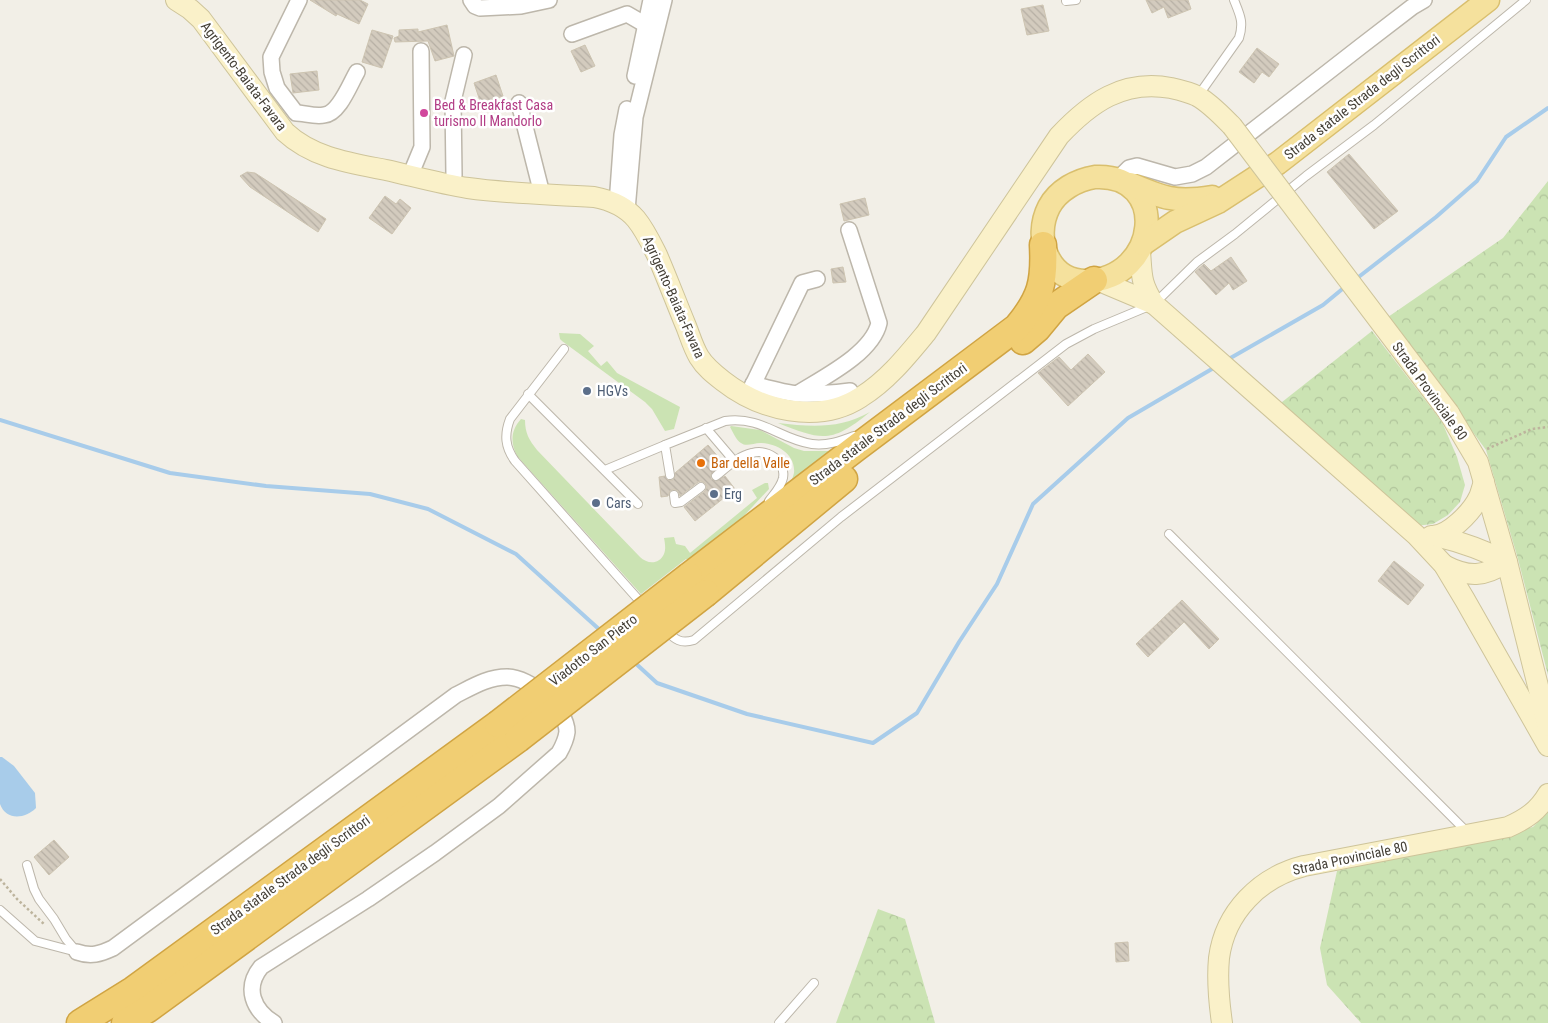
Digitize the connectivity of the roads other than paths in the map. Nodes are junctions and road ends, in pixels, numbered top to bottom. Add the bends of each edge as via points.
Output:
1 (176, 0) edge
2 (299, 0) edge
3 (471, 0) edge
4 (549, 0) edge
5 (651, 0) edge
6 (664, 0) edge
7 (1076, 0) edge
8 (1234, 0) edge
9 (1424, 0) edge
10 (1488, 0) edge
11 (1526, 0) edge
12 (1066, 1) dead end
13 (646, 25) junction
14 (572, 34) dead end
15 (421, 51) dead end
16 (464, 55) dead end
17 (357, 72) dead end
18 (1198, 96) junction
19 (518, 103) dead end
20 (1232, 126) joint
21 (410, 176) junction
22 (1121, 180) junction
23 (452, 185) junction
24 (1235, 192) junction
25 (542, 194) junction
26 (622, 207) junction
27 (849, 230) dead end
28 (1043, 245) junction
29 (1141, 247) junction
30 (817, 279) dead end
31 (1096, 280) junction
32 (1154, 304) junction
33 (1017, 327) junction
34 (564, 349) dead end
35 (946, 370) dead end
36 (750, 391) junction
37 (528, 394) junction
38 (797, 394) junction
39 (856, 400) junction
40 (706, 428) junction
41 (862, 432) dead end
42 (664, 445) junction
43 (735, 462) junction
44 (605, 470) junction
45 (670, 475) dead end
46 (716, 476) dead end
47 (1484, 482) junction
48 (702, 487) dead end
49 (674, 495) dead end
50 (638, 504) dead end
51 (1169, 534) dead end
52 (1416, 535) junction
53 (1436, 536) junction
54 (1507, 562) junction
55 (1444, 565) junction
56 (697, 585) junction
57 (650, 613) dead end
58 (657, 620) dead end
59 (1548, 726) edge
60 (508, 732) junction
61 (1548, 746) edge
62 (1548, 794) edge
63 (1470, 834) junction
64 (27, 865) dead end
65 (305, 895) junction
66 (0, 910) edge
67 (77, 952) junction
68 (162, 969) junction
69 (814, 983) dead end
70 (64, 1023) edge
71 (80, 1023) edge
72 (125, 1023) edge
73 (153, 1023) edge
74 (274, 1023) edge
75 (779, 1023) edge
76 (1222, 1023) edge

1 - 21 street, Agrigento-Baiata-Favara via 202,19 295,141 338,160
2 - 17 street via 271,57 277,88 296,113 325,116 332,112
3 - 4 street via 480,8 521,6
5 - 13 street
6 - 26 street via 635,117
7 - 12 lane
8 - 18 lane via 1241,16 1239,38
9 - 22 street via 1206,167 1175,177 1137,166 1129,168
10 - 24 main road, Strada statale Strada degli Scrittori via 1278,163
11 - 32 lane via 1374,125 1197,262
13 - 14 street via 627,14
13 - 26 street via 622,135
15 - 21 street via 422,147
16 - 23 street via 453,101
18 - 20 street, Agrigento-Baiata-Favara
18 - 39 street, Agrigento-Baiata-Favara via 1164,87 1125,89 1099,101 1077,117 1059,136 926,334 902,362
19 - 25 street
20 - 47 street, Strada Provinciale 80, bridge via 1449,413 1474,455
21 - 23 street, Agrigento-Baiata-Favara
22 - 24 main road via 1173,200 1224,196
22 - 28 main road via 1086,179 1060,194 1046,214
22 - 29 main road via 1139,196 1145,209 1147,222
23 - 25 street, Agrigento-Baiata-Favara
24 - 29 main road, Strada statale Strada degli Scrittori via 1175,222
25 - 26 street, Agrigento-Baiata-Favara via 594,196
26 - 36 street, Agrigento-Baiata-Favara via 636,218 651,244 698,355 707,368 739,393
27 - 38 street via 878,323 877,330 861,351
28 - 31 main road via 1051,263 1060,273 1073,279
28 - 33 highway, Strada statale Strada degli Scrittori via 1040,290 1030,311
29 - 31 main road via 1129,265
29 - 32 street via 1141,278
30 - 36 street via 802,283
31 - 32 street
31 - 56 highway, Strada statale Strada degli Scrittori via 1056,306 1021,343 833,487
32 - 52 street
32 - 58 lane via 1094,328 1066,344 841,517 694,640 681,642 675,639
33 - 35 lane via 993,335
33 - 56 highway, Strada statale Strada degli Scrittori via 856,448
34 - 37 lane
36 - 38 street
36 - 39 street, Agrigento-Baiata-Favara via 765,405 796,411 827,410
37 - 44 lane
37 - 57 lane via 506,430 509,452
38 - 39 street via 850,391
40 - 41 lane via 725,421 748,420 813,444 843,441
40 - 42 lane
40 - 43 lane
42 - 44 lane
42 - 45 lane
43 - 46 lane
43 - 56 lane via 754,452 768,453 781,465 783,478 776,492
44 - 50 lane
47 - 53 street via 1479,498 1467,514 1454,527
47 - 54 street, Strada Provinciale 80
48 - 49 lane via 681,502 675,503
51 - 63 lane
52 - 53 street
52 - 55 street
53 - 54 street via 1485,551
54 - 55 street via 1495,570 1476,575
54 - 59 street, Strada Provinciale 80
55 - 61 street
56 - 60 highway, Viadotto San Pietro, bridge
60 - 65 highway, Strada statale Strada degli Scrittori
60 - 68 highway, Strada statale Strada degli Scrittori
62 - 63 street, Strada Provinciale 80 via 1536,811 1521,821 1508,827
63 - 76 street, Strada Provinciale 80 via 1304,866 1260,886 1236,913 1224,939 1218,970
64 - 67 lane via 39,899
65 - 72 highway, Strada statale Strada degli Scrittori
65 - 73 highway via 187,999
66 - 67 lane via 35,941
67 - 74 street via 86,956 113,948 456,695 496,678 510,677 533,686 563,717 567,730 559,753 499,806 443,847 261,967 253,980 253,997 260,1013
68 - 70 highway
68 - 71 highway, Strada statale Strada degli Scrittori
69 - 75 lane

